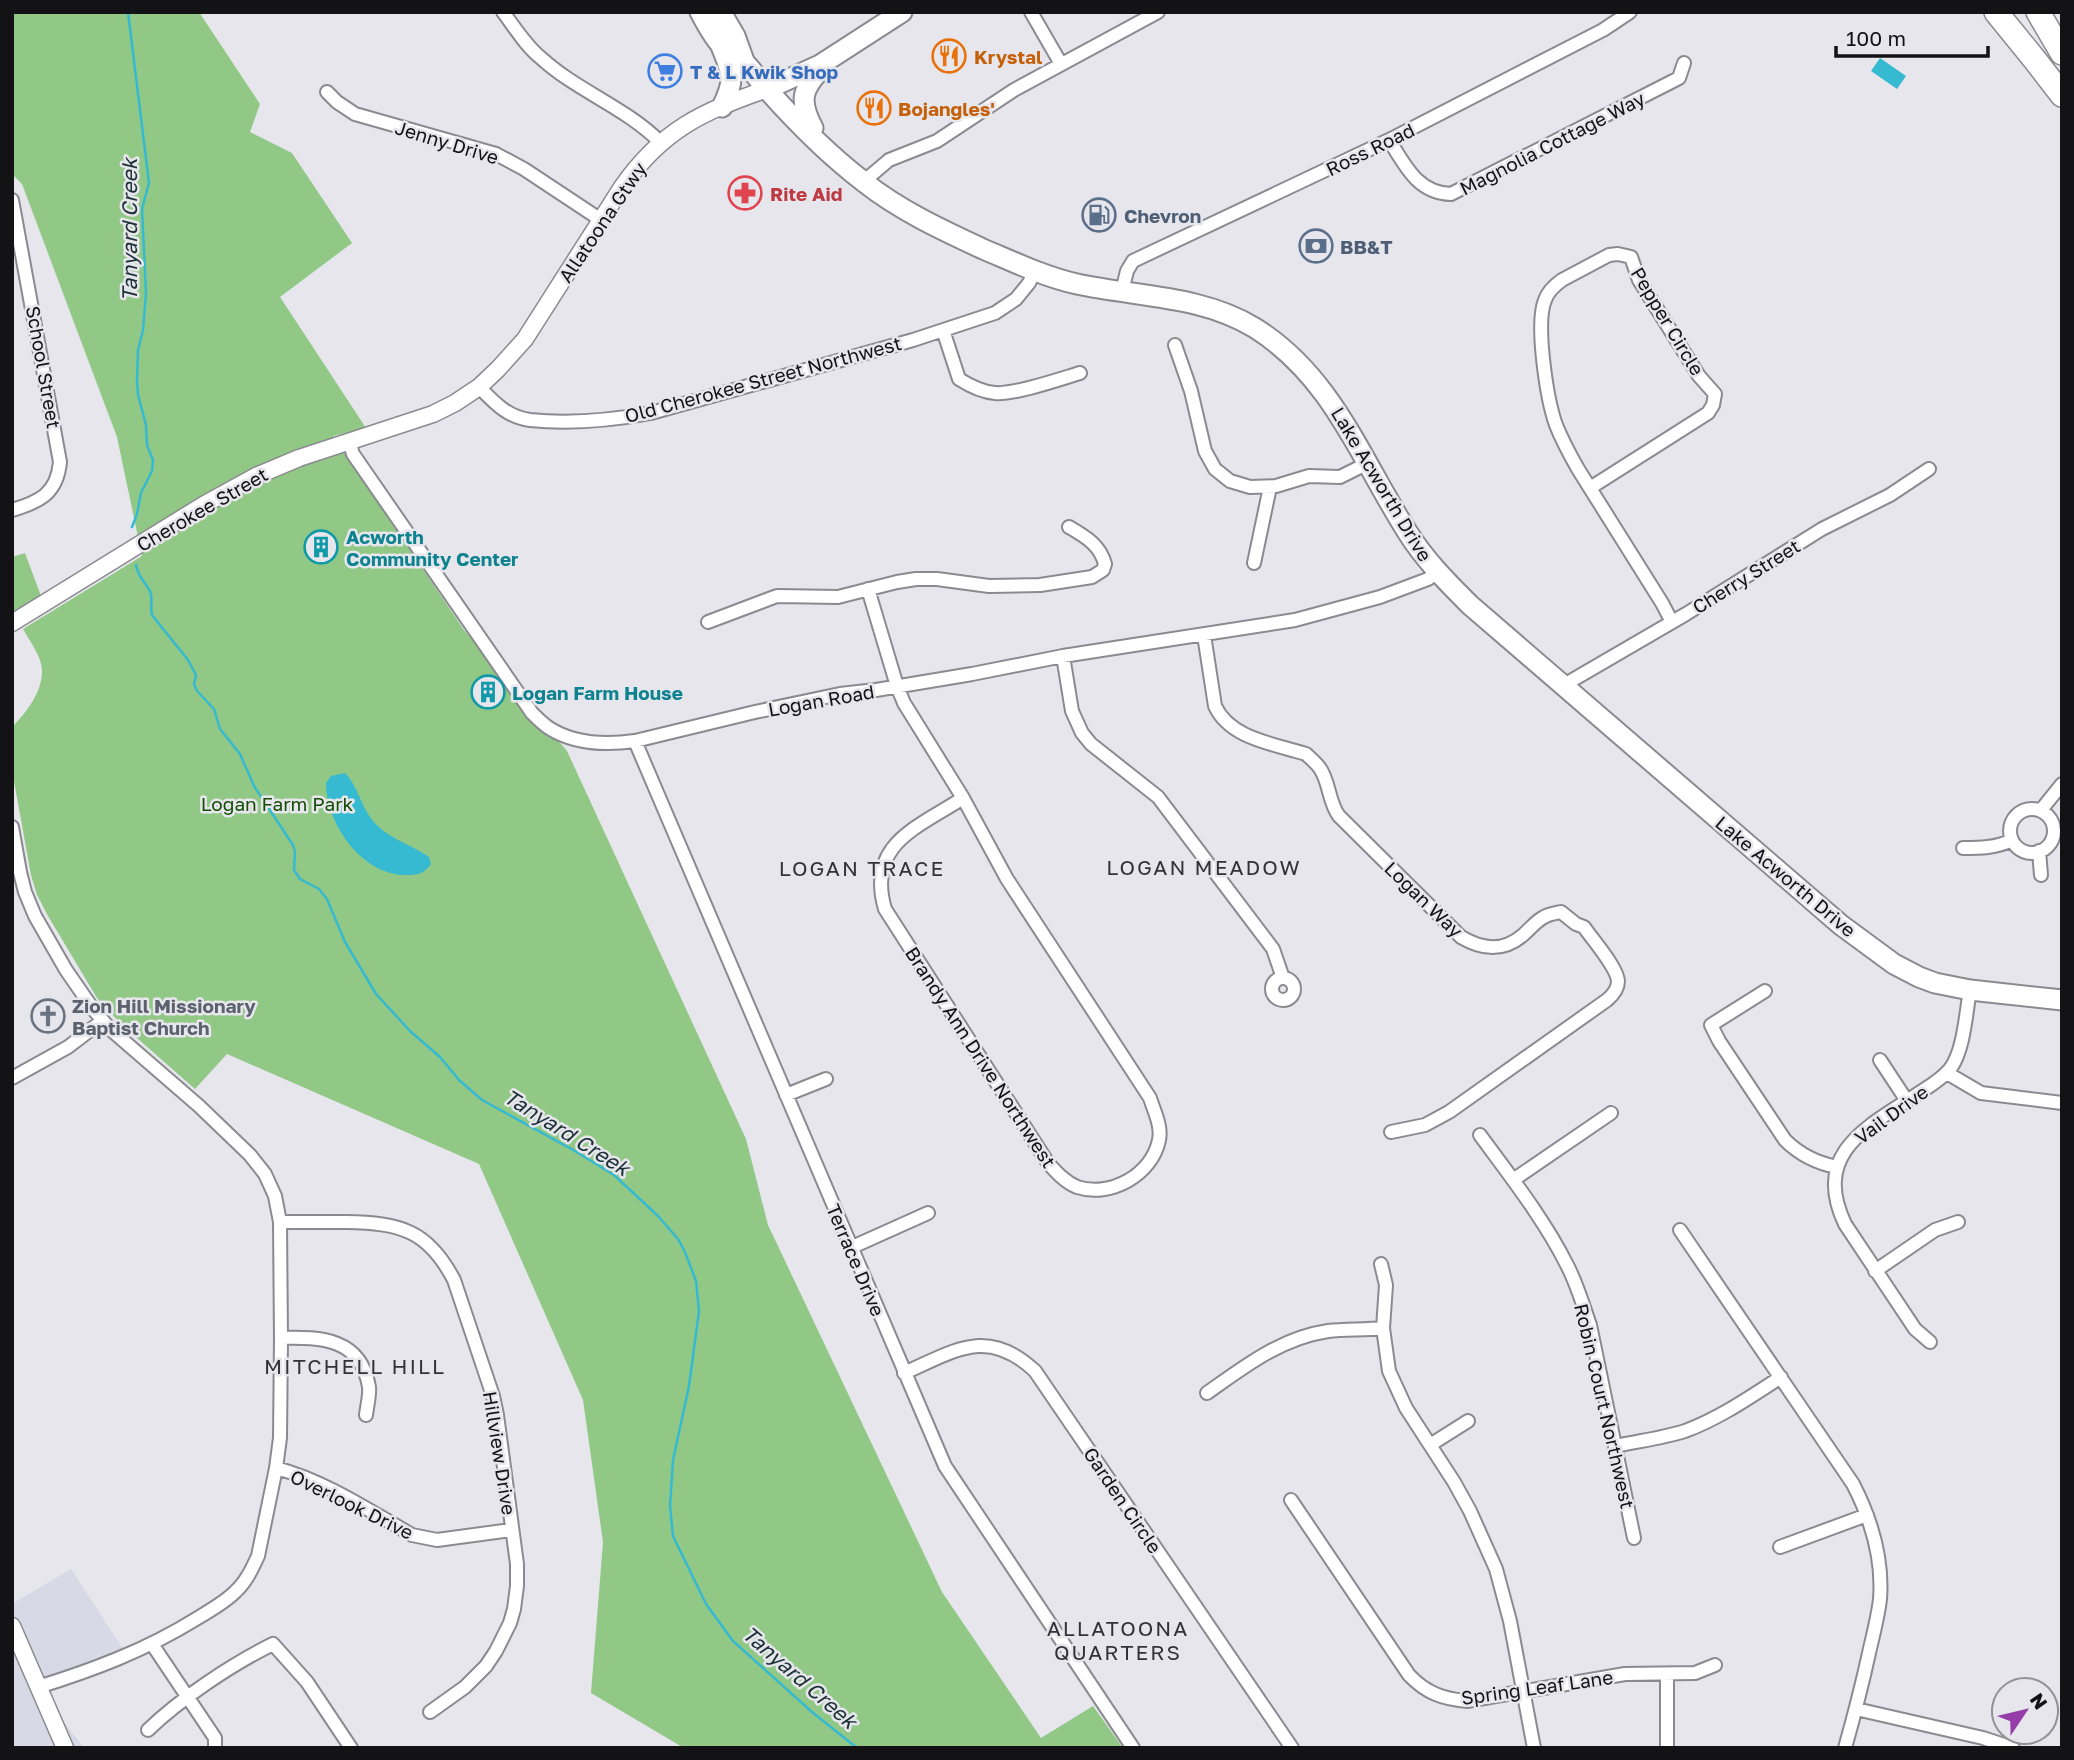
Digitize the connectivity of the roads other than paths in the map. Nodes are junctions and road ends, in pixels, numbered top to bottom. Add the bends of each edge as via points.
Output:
1 (503, 12) edge
2 (700, 12) edge
3 (721, 12) edge
4 (902, 12) edge
5 (1031, 12) edge
6 (1158, 12) edge
7 (1630, 12) edge
8 (1996, 12) edge
9 (2038, 12) edge
10 (721, 45) junction
11 (2062, 53) edge
12 (831, 58) junction
13 (744, 61) junction
14 (1684, 63) dead end
15 (1061, 64) junction
16 (767, 89) junction
17 (327, 92) dead end
18 (2062, 95) edge
19 (722, 107) junction
20 (1389, 140) junction
21 (660, 142) junction
22 (820, 142) junction
23 (863, 182) junction
24 (12, 200) edge
25 (601, 220) junction
26 (1035, 271) junction
27 (1122, 291) junction
28 (943, 331) junction
29 (1175, 345) dead end
30 (1080, 373) dead end
31 (479, 387) junction
32 (349, 441) junction
33 (1368, 463) junction
34 (1929, 470) dead end
35 (1270, 487) junction
36 (1590, 488) junction
37 (12, 510) edge
38 (1069, 527) dead end
39 (1254, 563) dead end
40 (1437, 572) junction
41 (868, 589) junction
42 (708, 622) dead end
43 (1672, 622) junction
44 (12, 623) edge
45 (1204, 635) junction
46 (1063, 656) junction
47 (1564, 685) junction
48 (897, 686) junction
49 (635, 741) junction
50 (2062, 784) edge
51 (963, 798) junction
52 (2041, 810) junction
53 (12, 827) edge
54 (2012, 841) junction
55 (1963, 848) dead end
56 (2039, 851) junction
57 (14, 862) edge
58 (2041, 875) dead end
59 (1283, 978) dead end
60 (1970, 990) junction
61 (1765, 991) dead end
62 (2062, 1000) edge
63 (102, 1021) junction
64 (1880, 1060) dead end
65 (1947, 1073) junction
66 (12, 1078) edge
67 (826, 1079) dead end
68 (786, 1095) junction
69 (1906, 1101) junction
70 (2062, 1103) edge
71 (1611, 1113) dead end
72 (1391, 1132) dead end
73 (1480, 1135) dead end
74 (1837, 1167) junction
75 (1513, 1180) junction
76 (928, 1213) dead end
77 (280, 1222) junction
78 (1958, 1222) dead end
79 (1680, 1230) dead end
80 (850, 1248) junction
81 (1381, 1265) dead end
82 (1875, 1271) junction
83 (1383, 1328) junction
84 (281, 1338) junction
85 (1930, 1342) dead end
86 (904, 1373) junction
87 (1781, 1377) junction
88 (1207, 1392) dead end
89 (366, 1415) dead end
90 (1468, 1421) dead end
91 (1430, 1445) junction
92 (1616, 1446) junction
93 (276, 1468) junction
94 (1291, 1500) dead end
95 (1867, 1515) junction
96 (511, 1530) junction
97 (1634, 1538) dead end
98 (1780, 1547) dead end
99 (12, 1626) edge
100 (152, 1644) junction
101 (1715, 1665) dead end
102 (1667, 1674) junction
103 (38, 1687) junction
104 (1523, 1692) junction
105 (188, 1697) junction
106 (1856, 1709) junction
107 (430, 1712) dead end
108 (148, 1730) dead end
109 (65, 1748) edge
110 (215, 1748) edge
111 (351, 1748) edge
112 (1133, 1748) edge
113 (1292, 1748) edge
114 (1534, 1748) edge
115 (1667, 1748) edge
116 (1845, 1748) edge
117 (2013, 1748) edge

1 - 21 street via 540,58
2 - 10 main road, Lake Acworth Drive
3 - 13 main road, Lake Acworth Drive
4 - 12 main road, Allatoona Gtwy
5 - 15 street
6 - 15 street
7 - 20 street, Ross Road
8 - 18 highway
9 - 11 highway
10 - 13 main road, Lake Acworth Drive
10 - 19 main road via 732,81
12 - 16 main road, Allatoona Gtwy
12 - 22 main road via 815,74 803,99
13 - 16 main road, Lake Acworth Drive
14 - 20 street, Magnolia Cottage Way via 1679,78 1451,194 1436,194 1420,184
15 - 23 street via 937,141 889,160
16 - 19 street, Allatoona Gtwy
16 - 22 main road, Lake Acworth Drive
17 - 25 street, Jenny Drive via 355,114 496,154
19 - 21 street, Allatoona Gtwy
20 - 27 street, Ross Road via 1133,261
21 - 25 street, Allatoona Gtwy via 629,176
22 - 23 main road, Lake Acworth Drive
23 - 26 main road, Lake Acworth Drive via 948,233
24 - 37 street, School Street via 61,462 46,496
25 - 31 street, Allatoona Gtwy via 524,339
26 - 27 main road, Lake Acworth Drive
26 - 28 street, Old Cherokee Street Northwest via 1007,306
27 - 33 main road, Lake Acworth Drive via 1225,312 1256,329 1314,380
28 - 30 street via 959,379 973,387 996,393
28 - 31 street, Old Cherokee Street Northwest via 630,417 520,419 505,412
29 - 35 street via 1209,459 1230,481
31 - 32 street, Cherokee Street via 433,414
32 - 44 street, Cherokee Street via 234,487
32 - 49 street, Logan Road via 532,713 548,728 571,739
33 - 35 street via 1340,477 1309,476
33 - 40 main road, Lake Acworth Drive via 1408,534
34 - 43 street, Cherry Street via 1822,529
35 - 39 street
36 - 36 street, Pepper Circle via 1551,411 1542,310 1555,285 1619,254 1630,257 1699,376 1715,394 1707,413
36 - 43 street, Pepper Circle
38 - 41 street via 1099,550 1105,564 1099,574 1040,585 916,579
40 - 45 street, Logan Road via 1380,597 1326,612
40 - 47 main road, Lake Acworth Drive
41 - 42 street via 838,597 777,596
41 - 48 street, Brandy Ann Drive Northwest
43 - 47 street, Cherry Street
45 - 46 street, Logan Road
45 - 72 street, Logan Way via 1220,717 1238,732 1306,754 1323,774 1339,817 1461,937 1474,945 1501,947 1545,917 1561,912 1584,927 1615,972 1618,981 1607,1000 1448,1112 1425,1125
46 - 48 street, Logan Road
46 - 59 street via 1072,711 1082,733 1158,797 1273,949
47 - 60 main road, Lake Acworth Drive via 1871,949 1919,977
48 - 49 street, Logan Road via 840,694
48 - 51 street, Brandy Ann Drive Northwest
49 - 68 street, Terrace Drive
50 - 52 street
51 - 51 street, Brandy Ann Drive Northwest via 1007,878 1150,1098 1159,1140 1143,1168 1115,1187 1078,1187 1048,1163 885,909 880,876 890,850
52 - 54 street via 2020,812 2012,820
52 - 56 street via 2051,819 2054,835
53 - 57 street
54 - 55 street
54 - 56 street via 2030,853
56 - 58 street
57 - 63 street via 35,916
60 - 62 main road, Lake Acworth Drive
60 - 65 street, Vail Drive via 1963,1035
61 - 74 street via 1712,1025 1718,1041 1785,1140 1808,1158
63 - 66 street via 68,1047
63 - 77 street via 250,1155 271,1185
64 - 69 street
65 - 69 street, Vail Drive
65 - 70 street via 1980,1093
67 - 68 street
68 - 80 street, Terrace Drive
69 - 74 street, Vail Drive via 1858,1135
71 - 75 street
73 - 75 street, Robin Court Northwest
74 - 82 street via 1838,1210
75 - 92 street, Robin Court Northwest via 1553,1240 1580,1295
76 - 80 street
77 - 84 street
77 - 96 street, Hillview Drive via 400,1227 423,1240 447,1266 498,1415
78 - 82 street via 1935,1230
79 - 87 street
80 - 86 street, Terrace Drive
81 - 83 street via 1386,1285
82 - 85 street via 1915,1329
83 - 88 street via 1294,1339
83 - 91 street via 1389,1371
84 - 89 street via 305,1337 347,1347 369,1388
84 - 93 street
86 - 112 street, Terrace Drive via 945,1466
86 - 113 street, Garden Circle via 975,1345 1002,1348 1025,1361
87 - 92 street via 1735,1407 1687,1430
87 - 95 street via 1853,1484
90 - 91 street
91 - 104 street via 1471,1511 1496,1569
92 - 97 street, Robin Court Northwest
93 - 96 street, Overlook Drive via 322,1485 425,1539
93 - 100 street via 258,1556 242,1585 222,1603
94 - 104 street, Spring Leaf Lane via 1420,1686 1447,1699 1467,1701
95 - 98 street
95 - 106 street via 1877,1553 1880,1599
96 - 107 street, Hillview Drive via 517,1586 504,1637 477,1676
99 - 103 street
100 - 103 street
100 - 105 street
101 - 102 street, Spring Leaf Lane via 1695,1673
102 - 104 street, Spring Leaf Lane via 1625,1674
102 - 115 street
103 - 109 street
104 - 114 street
105 - 108 street
105 - 110 street via 215,1738
105 - 111 street via 273,1644 307,1682
106 - 116 street
106 - 117 street

